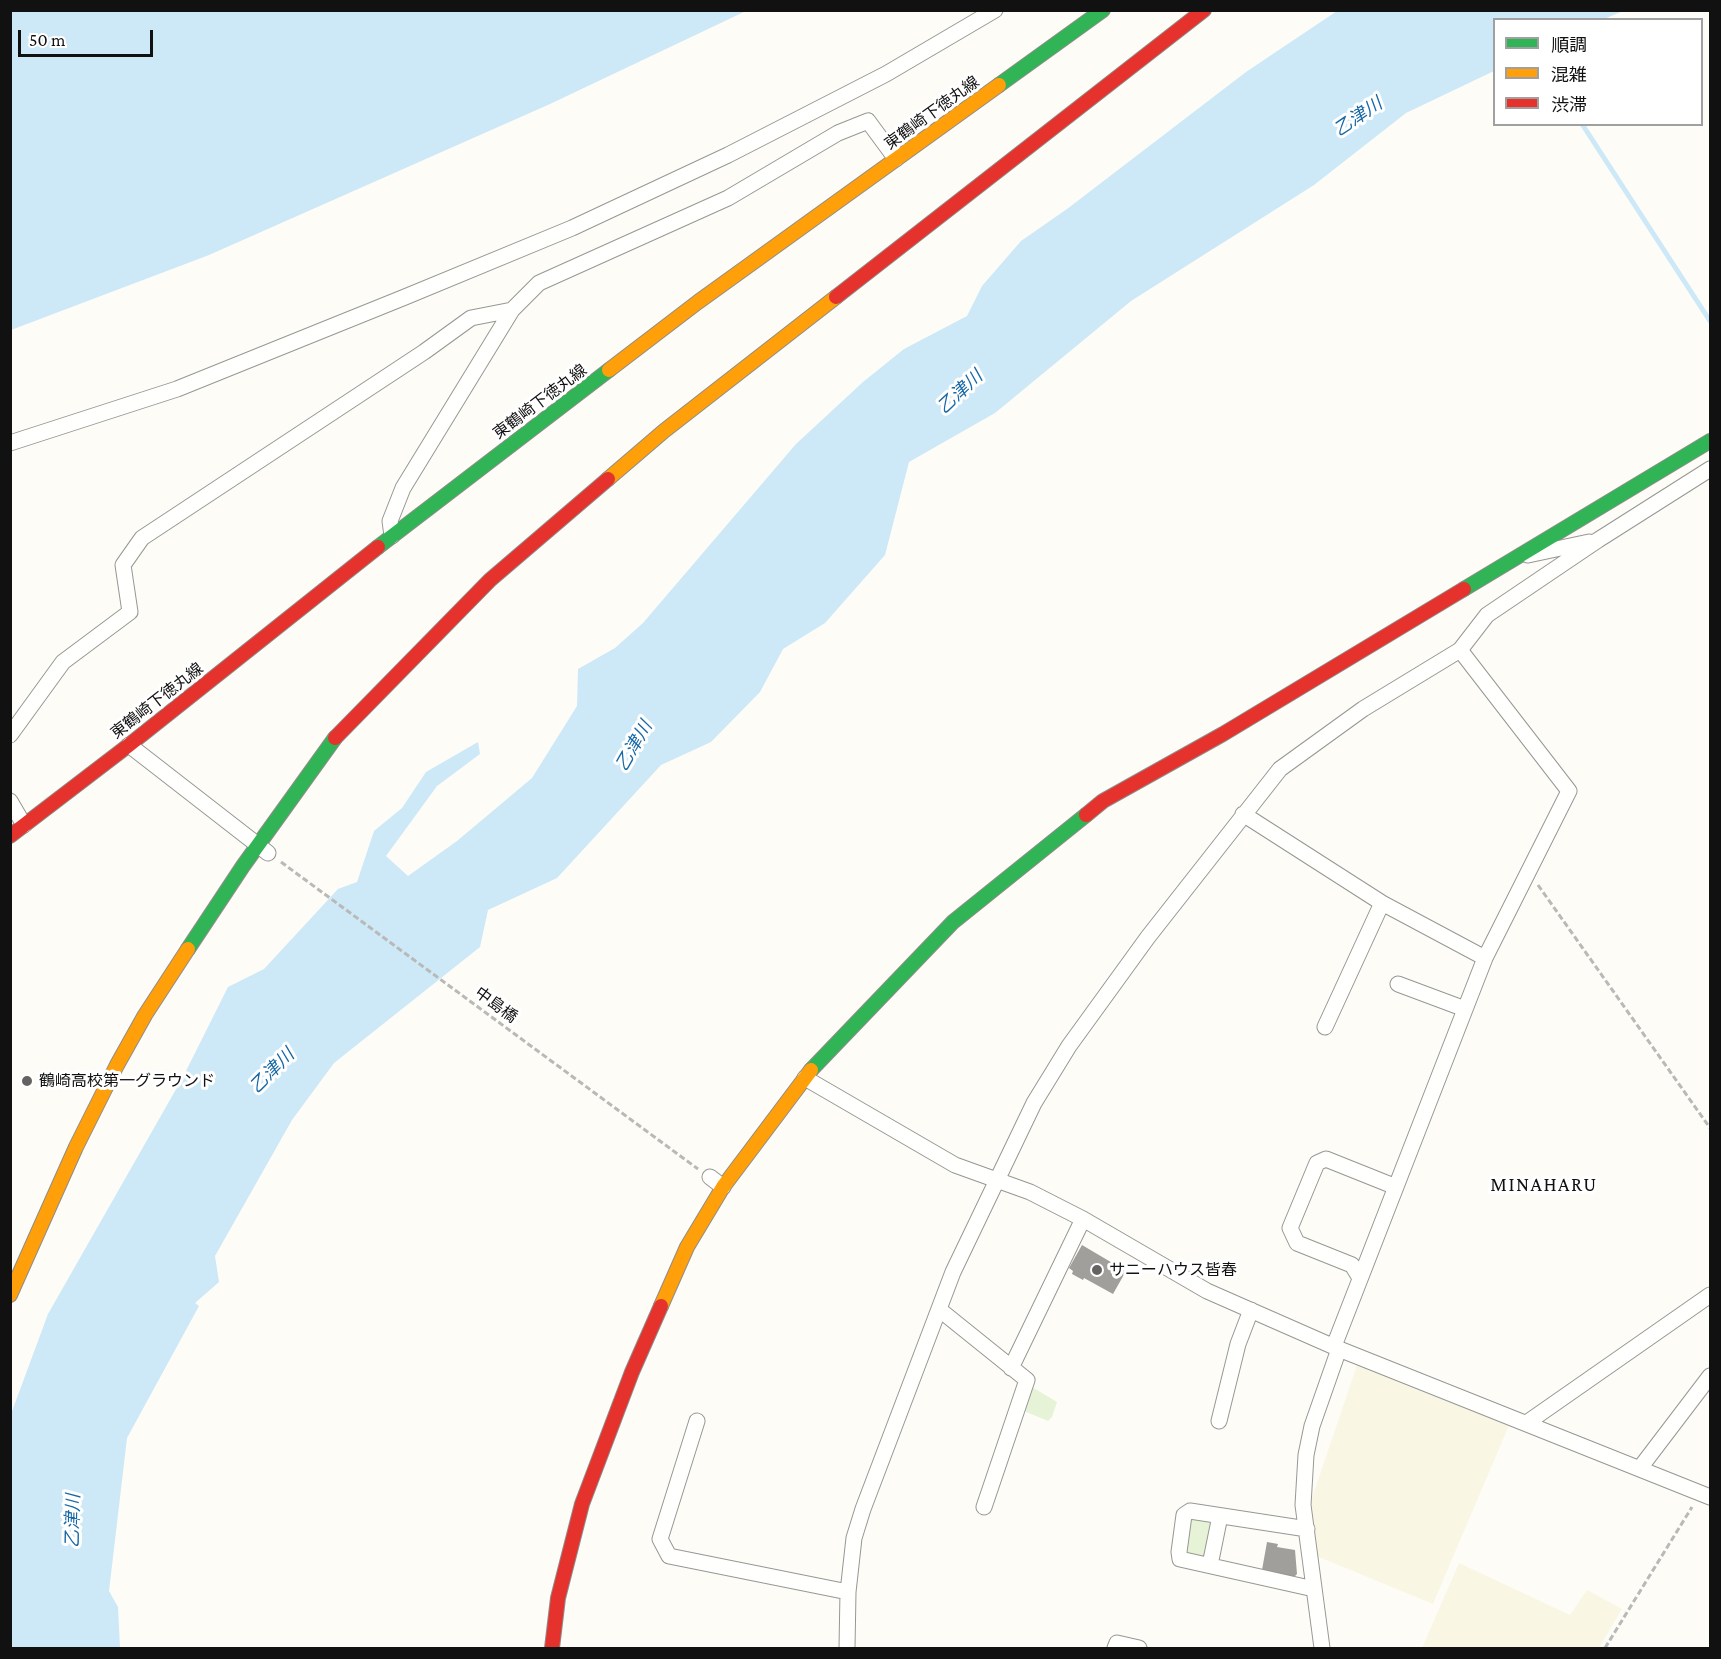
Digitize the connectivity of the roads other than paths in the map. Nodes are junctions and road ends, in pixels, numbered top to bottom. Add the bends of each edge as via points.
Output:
1 (995, 10) edge
2 (1103, 10) edge
3 (1204, 10) edge
4 (896, 159) junction
5 (512, 310) junction
6 (1710, 441) edge
7 (10, 443) edge
8 (1710, 469) edge
9 (392, 536) junction
10 (1598, 540) junction
11 (1512, 559) junction
12 (1460, 650) junction
13 (10, 735) edge
14 (129, 745) junction
15 (10, 801) edge
16 (1243, 814) junction
17 (24, 825) junction
18 (10, 836) edge
19 (263, 849) junction
20 (1382, 903) junction
21 (1485, 958) junction
22 (1398, 984) dead end
23 (1465, 1010) junction
24 (1325, 1027) dead end
25 (805, 1078) junction
26 (710, 1177) road end
27 (996, 1179) junction
28 (723, 1187) junction
29 (1396, 1187) junction
30 (1083, 1219) junction
31 (1360, 1278) junction
32 (10, 1295) edge
33 (1710, 1295) edge
34 (940, 1310) junction
35 (1251, 1310) junction
36 (1336, 1347) junction
37 (1011, 1368) junction
38 (1710, 1376) edge
39 (697, 1421) dead end
40 (1219, 1421) dead end
41 (1528, 1422) junction
42 (1640, 1468) junction
43 (1706, 1495) edge
44 (984, 1507) dead end
45 (1220, 1516) junction
46 (1307, 1528) junction
47 (1210, 1565) junction
48 (1314, 1589) junction
49 (848, 1593) junction
50 (552, 1648) edge
51 (847, 1648) edge
52 (1115, 1648) edge
53 (1139, 1648) edge
54 (1322, 1648) edge

1 - 7 street via 854,90 728,155 572,228 177,389
2 - 4 street, 東鶴崎下徳丸線
3 - 19 street via 664,431 490,580 340,732
4 - 5 street via 868,121 838,133 728,198 538,283
4 - 9 street, 東鶴崎下徳丸線 via 698,302
5 - 9 street via 403,488 390,521
5 - 13 street via 471,318 142,538 123,565 130,612 63,662
6 - 11 street
8 - 10 street
9 - 14 street, 東鶴崎下徳丸線
10 - 11 street
10 - 12 street via 1487,615
11 - 25 street via 1223,734 1103,801 953,922
12 - 16 street via 1363,710 1280,769
12 - 21 street via 1569,791
14 - 17 street, 東鶴崎下徳丸線
14 - 19 street
15 - 17 street
16 - 20 street
16 - 27 street via 1069,1047 1034,1103
17 - 18 street, 東鶴崎下徳丸線
19 - 32 street via 145,1015 76,1147
20 - 21 street
20 - 24 street
21 - 23 street
22 - 23 street
23 - 29 street
25 - 27 street via 956,1165
25 - 28 street
26 - 28 street
27 - 30 street via 1030,1191
27 - 34 street
28 - 50 street via 687,1247 632,1372 582,1504 558,1598
29 - 31 street
29 - 31 street via 1326,1159 1317,1163 1290,1228 1297,1244 1352,1265
30 - 35 street via 1207,1292
30 - 37 street
31 - 36 street
33 - 41 street
34 - 37 street
34 - 49 street via 863,1509 854,1538
35 - 36 street
35 - 40 street via 1238,1344
36 - 41 street
36 - 46 street via 1306,1455 1303,1505
37 - 44 street via 1027,1380
38 - 42 street
39 - 49 street via 660,1539 669,1556
41 - 42 street
42 - 43 street
45 - 46 street
45 - 47 street
45 - 47 street via 1190,1511 1184,1515 1180,1559
46 - 48 street
47 - 48 street
48 - 54 street
49 - 51 street
52 - 53 street via 1118,1643

